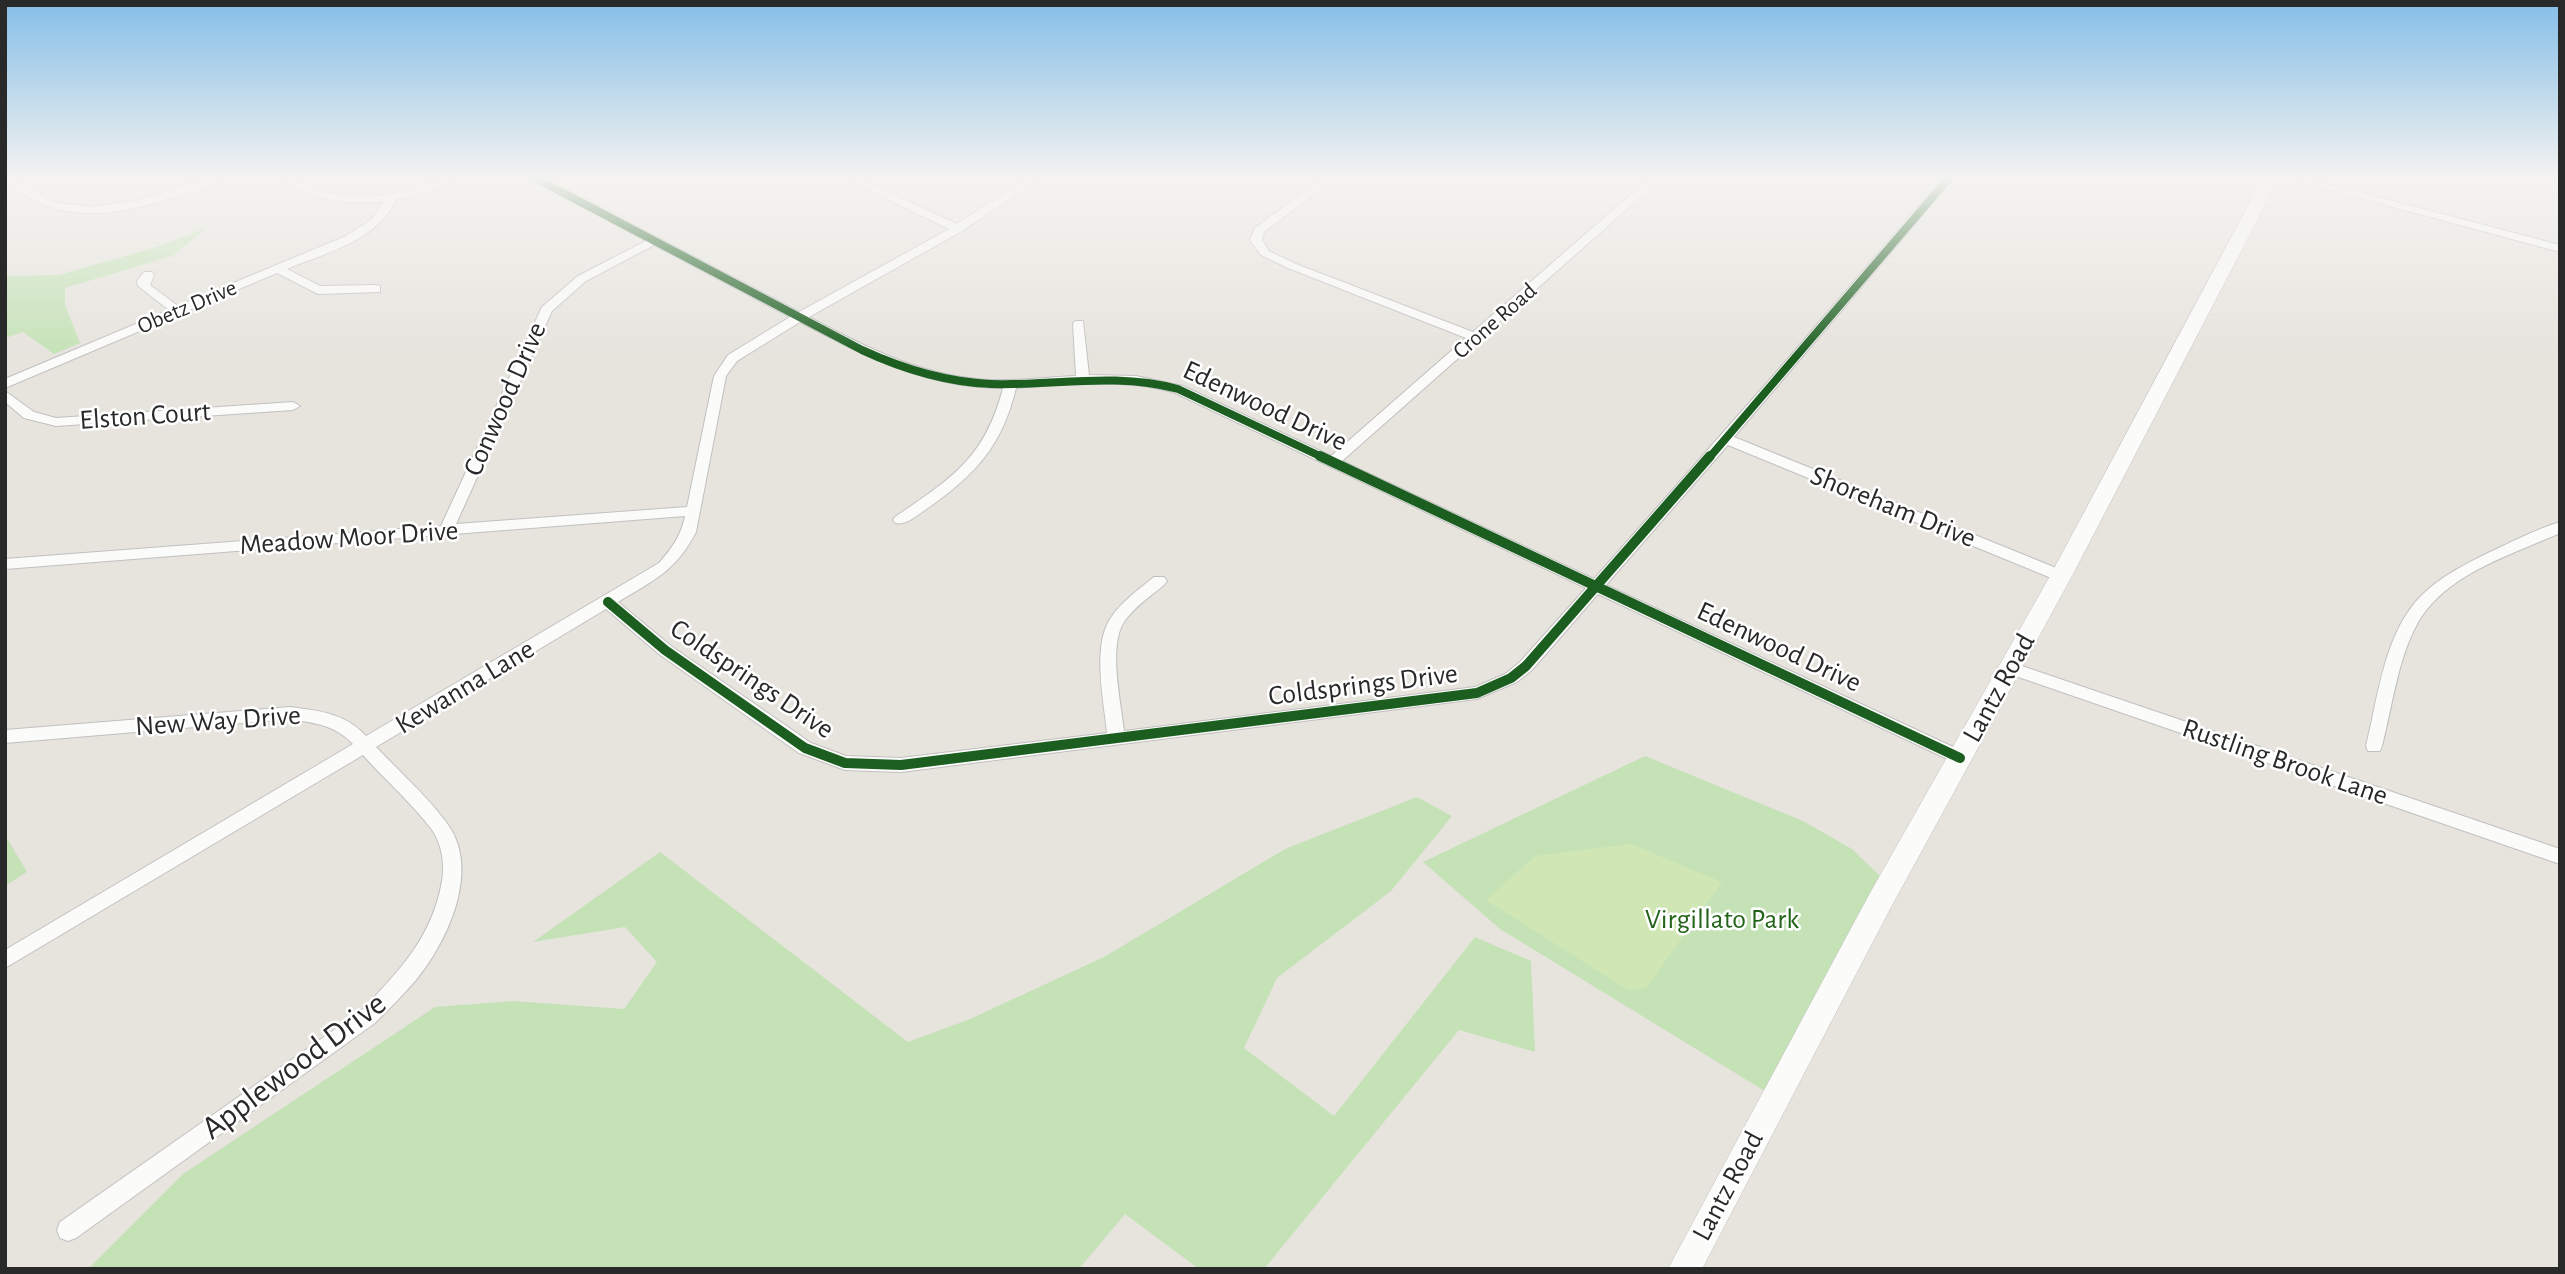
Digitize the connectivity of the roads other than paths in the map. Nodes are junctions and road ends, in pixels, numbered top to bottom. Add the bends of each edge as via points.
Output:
1 (348, 237) edge
2 (647, 237) edge
3 (943, 237) edge
4 (1257, 237) edge
5 (1589, 237) edge
6 (1898, 237) edge
7 (2240, 237) edge
8 (2519, 237) edge
9 (654, 241) junction
10 (2560, 248) edge
11 (278, 268) junction
12 (148, 275) dead end
13 (376, 289) dead end
14 (177, 311) junction
15 (800, 317) junction
16 (1079, 324) dead end
17 (1475, 337) junction
18 (1083, 378) junction
19 (5, 384) edge
20 (1010, 384) junction
21 (5, 395) edge
22 (293, 406) dead end
23 (1726, 439) junction
24 (1332, 462) junction
25 (693, 511) junction
26 (900, 520) dead end
27 (2560, 527) edge
28 (446, 530) junction
29 (5, 564) edge
30 (2061, 576) junction
31 (1159, 581) dead end
32 (1596, 586) junction
33 (608, 602) junction
34 (2012, 663) junction
35 (5, 737) edge
36 (1116, 738) junction
37 (366, 746) junction
38 (2374, 746) dead end
39 (1960, 758) junction
40 (404, 787) joint
41 (2560, 846) edge
42 (2560, 857) edge
43 (5, 960) edge
44 (68, 1230) dead end
45 (1684, 1269) edge

1 - 11 street, Obetz Drive
2 - 9 street, Edenwood Drive
3 - 15 street, Kewanna Lane
4 - 17 street via 1261,249 1292,266
5 - 17 street, Crone Road
6 - 23 street, Coldsprings Drive
7 - 30 street, Lantz Road
8 - 10 street
9 - 15 street, Edenwood Drive
9 - 28 street, Conwood Drive via 586,275 546,310
11 - 13 street via 318,290
11 - 14 street, Obetz Drive
12 - 14 street via 144,286
14 - 19 street, Obetz Drive
15 - 20 street, Edenwood Drive via 907,370 939,379
15 - 25 street, Kewanna Lane via 738,353 723,369
16 - 18 street
17 - 24 street, Crone Road
18 - 20 street, Edenwood Drive
18 - 24 street, Edenwood Drive via 1126,377 1178,389
20 - 26 street via 1000,426 977,460
21 - 22 street, Elston Court via 29,415 56,422
23 - 30 street, Shoreham Drive
23 - 32 street, Coldsprings Drive
24 - 32 street, Edenwood Drive
25 - 28 street, Meadow Moor Drive
25 - 33 street, Kewanna Lane via 687,537 673,558
27 - 38 street via 2457,575 2419,608 2404,637
28 - 29 street, Meadow Moor Drive
30 - 34 street, Lantz Road
31 - 36 street via 1127,609 1111,634 1108,650
32 - 36 street, Coldsprings Drive via 1526,666 1477,693
32 - 39 street, Edenwood Drive
33 - 36 street, Coldsprings Drive via 665,650 794,742 845,763 901,765
33 - 37 street, Kewanna Lane
34 - 39 street, Lantz Road
34 - 41 street, Rustling Brook Lane
34 - 42 street, Rustling Brook Lane
35 - 37 street, New Way Drive via 306,713 337,721
37 - 40 street, New Way Drive
37 - 43 street, Kewanna Lane
39 - 45 street, Lantz Road
40 - 44 street, Applewood Drive via 441,828 453,870 438,929 410,973 344,1036

